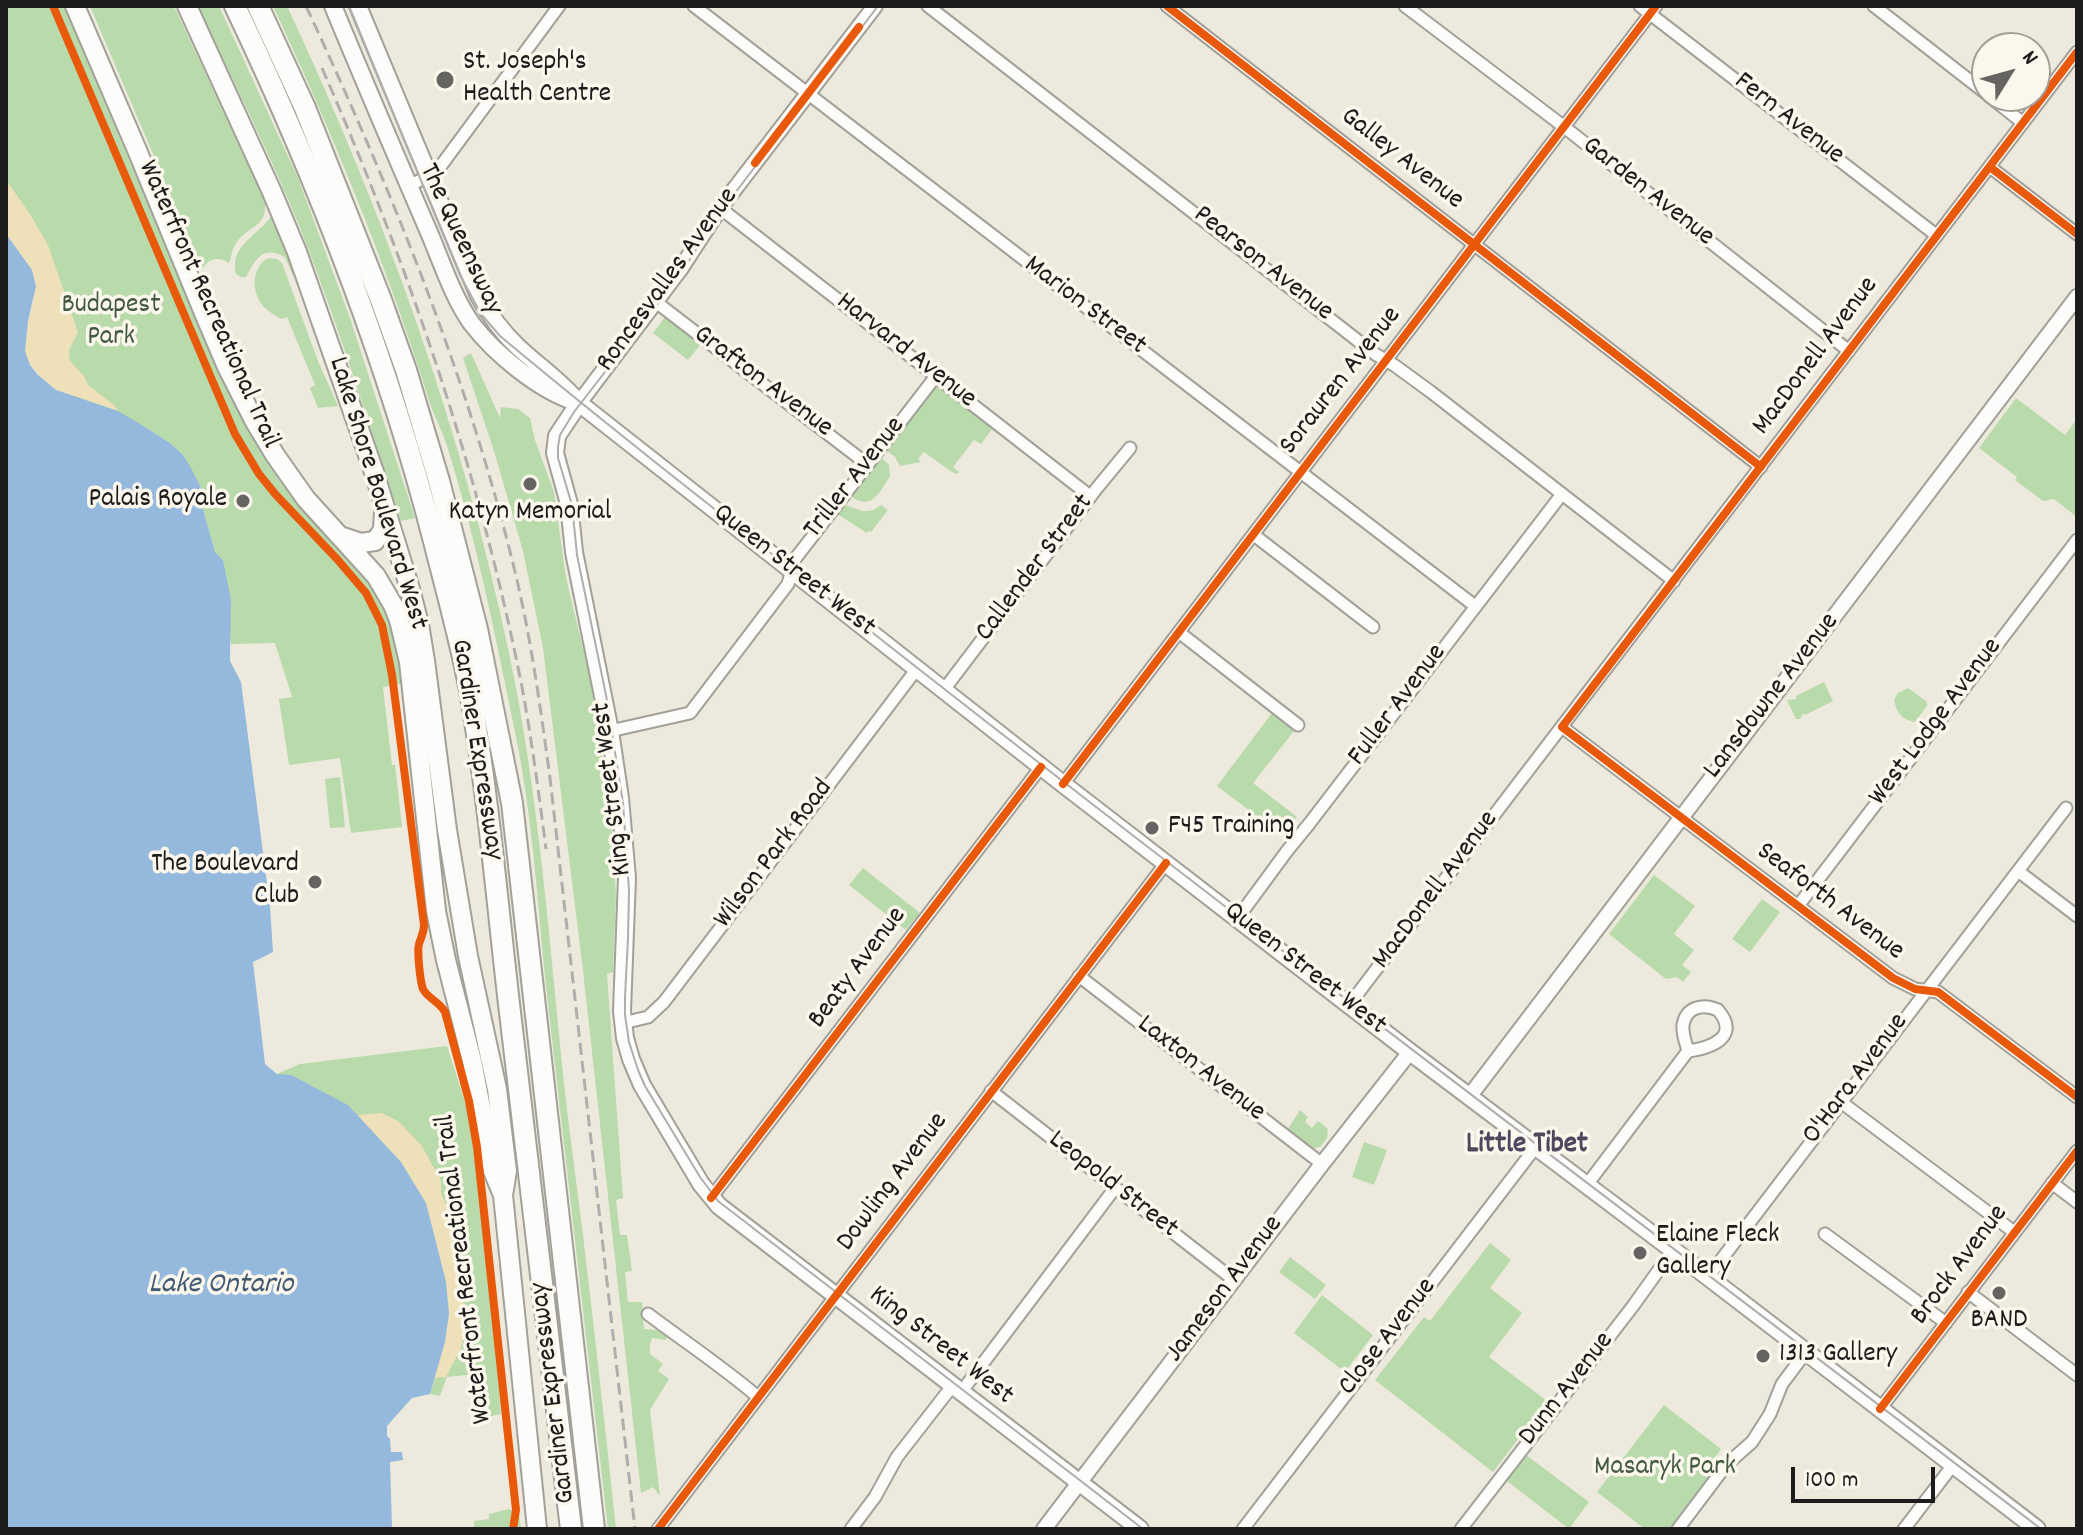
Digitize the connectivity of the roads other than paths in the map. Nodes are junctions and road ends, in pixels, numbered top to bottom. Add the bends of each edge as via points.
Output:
1 (75, 6) edge
2 (187, 6) edge
3 (235, 6) edge
4 (258, 6) edge
5 (333, 6) edge
6 (358, 6) edge
7 (559, 6) edge
8 (694, 6) edge
9 (875, 6) edge
10 (928, 6) edge
11 (1167, 6) edge
12 (1405, 6) edge
13 (1874, 6) edge
14 (1649, 8) edge
15 (2077, 52) edge
16 (1971, 82) edge
17 (808, 94) junction
18 (2009, 112) edge
19 (2023, 123) junction
20 (1563, 126) junction
21 (1990, 167) junction
22 (428, 176) junction
23 (409, 186) junction
24 (720, 208) junction
25 (2077, 234) edge
26 (1936, 235) junction
27 (1475, 245) junction
28 (2077, 297) edge
29 (656, 302) junction
30 (1849, 351) junction
31 (1386, 360) junction
32 (936, 376) junction
33 (579, 403) junction
34 (1130, 448) dead end
35 (867, 464) junction
36 (1761, 467) junction
37 (1300, 472) junction
38 (1562, 494) junction
39 (1090, 496) junction
40 (384, 506) junction
41 (1254, 535) junction
42 (341, 536) junction
43 (2077, 540) edge
44 (791, 571) junction
45 (1674, 581) junction
46 (1475, 606) junction
47 (1373, 627) dead end
48 (1180, 633) junction
49 (916, 670) junction
50 (943, 691) junction
51 (1298, 725) dead end
52 (1562, 727) junction
53 (610, 731) junction
54 (1041, 767) junction
55 (1063, 784) junction
56 (2066, 808) dead end
57 (1680, 817) junction
58 (1166, 863) junction
59 (2018, 871) junction
60 (1798, 906) junction
61 (2077, 916) edge
62 (1237, 919) junction
63 (1079, 976) junction
64 (1926, 990) junction
65 (1349, 1005) junction
66 (623, 1023) junction
67 (1688, 1051) junction
68 (1410, 1052) junction
69 (991, 1091) junction
70 (1469, 1097) junction
71 (2077, 1097) edge
72 (1841, 1102) junction
73 (1535, 1148) junction
74 (2077, 1151) edge
75 (1322, 1164) junction
76 (2052, 1183) junction
77 (1586, 1186) junction
78 (1115, 1188) junction
79 (503, 1195) junction
80 (711, 1198) junction
81 (2077, 1202) edge
82 (2014, 1232) junction
83 (1825, 1234) dead end
84 (1673, 1250) junction
85 (1708, 1277) junction
86 (1234, 1280) junction
87 (1968, 1292) junction
88 (836, 1295) junction
89 (648, 1314) dead end
90 (1946, 1323) junction
91 (1806, 1352) junction
92 (2077, 1375) edge
93 (957, 1388) junction
94 (758, 1397) junction
95 (1880, 1409) junction
96 (1953, 1465) junction
97 (1079, 1483) junction
98 (537, 1529) edge
99 (571, 1529) edge
100 (594, 1529) edge
101 (658, 1529) edge
102 (851, 1529) edge
103 (1044, 1529) edge
104 (1140, 1529) edge
105 (1243, 1529) edge
106 (1461, 1529) edge
107 (1678, 1529) edge
108 (1904, 1529) edge
109 (2037, 1529) edge

1 - 42 highway, Lake Shore Boulevard West via 248,408 306,499
2 - 40 highway, Lake Shore Boulevard West via 297,252
3 - 99 highway, Gardiner Expressway via 290,125 361,303 414,466 459,640 487,811
4 - 100 highway, Gardiner Expressway via 305,108 406,370 477,629 512,803
5 - 23 main road, The Queensway
6 - 22 main road, The Queensway
7 - 22 street via 440,167
8 - 17 street, Marion Street
9 - 17 street, Roncesvalles Avenue
10 - 31 street, Pearson Avenue
11 - 27 street, Galley Avenue
12 - 20 street, Garden Avenue
13 - 16 street
14 - 20 street, Sorauren Avenue
14 - 26 street, Fern Avenue
15 - 19 street, MacDonell Avenue
17 - 24 street, Roncesvalles Avenue
17 - 37 street, Marion Street
18 - 19 street
19 - 21 street, MacDonell Avenue
20 - 27 street, Sorauren Avenue
20 - 30 street, Garden Avenue
21 - 25 street
21 - 26 street, MacDonell Avenue
22 - 23 street
22 - 33 main road, The Queensway via 485,308 514,343
23 - 33 main road, The Queensway via 472,324 512,363
24 - 29 street, Roncesvalles Avenue
24 - 32 street, Harvard Avenue
26 - 30 street, MacDonell Avenue
27 - 31 street, Sorauren Avenue
27 - 36 street, Galley Avenue
28 - 57 street, Lansdowne Avenue
29 - 33 street, Roncesvalles Avenue
29 - 35 street, Grafton Avenue
30 - 36 street, MacDonell Avenue
31 - 37 street, Sorauren Avenue
31 - 38 street, Pearson Avenue
32 - 35 street, Triller Avenue
32 - 39 street, Harvard Avenue
33 - 44 main road, Queen Street West
33 - 53 main road, King Street West via 557,436 555,453
34 - 39 street, Callender Street
35 - 44 street, Triller Avenue
36 - 45 street, MacDonell Avenue
37 - 41 street, Sorauren Avenue
37 - 46 street, Marion Street
38 - 45 street, Pearson Avenue
38 - 46 street, Fuller Avenue
39 - 50 street, Callender Street
40 - 42 highway via 383,530 375,541 361,543
40 - 79 highway, Lake Shore Boulevard West via 419,624 452,862 497,1089 507,1171
41 - 47 street
41 - 48 street, Sorauren Avenue
42 - 79 highway, Lake Shore Boulevard West via 384,588 405,642 438,920 493,1171
43 - 60 street, West Lodge Avenue
44 - 49 main road, Queen Street West
44 - 53 street, Triller Avenue via 788,584 690,713
45 - 52 street, MacDonell Avenue
46 - 62 street, Fuller Avenue
48 - 51 street
48 - 55 street, Sorauren Avenue
49 - 50 main road, Queen Street West
49 - 66 street, Wilson Park Road via 664,1002 648,1017
50 - 54 main road, Queen Street West
52 - 57 street, Seaforth Avenue
52 - 65 street, MacDonell Avenue
53 - 66 main road, King Street West via 627,878
54 - 55 main road, Queen Street West
54 - 80 street, Beaty Avenue
55 - 58 main road, Queen Street West
56 - 59 street, O'Hara Avenue
57 - 60 street, Seaforth Avenue
57 - 70 street, Lansdowne Avenue
58 - 62 main road, Queen Street West
58 - 63 street, Dowling Avenue
59 - 61 street
59 - 64 street, O'Hara Avenue
60 - 64 street, Seaforth Avenue via 1893,978
62 - 65 main road, Queen Street West
63 - 69 street, Dowling Avenue
63 - 75 street, Laxton Avenue
64 - 71 street, Seaforth Avenue via 1938,992
64 - 72 street, O'Hara Avenue
65 - 68 main road, Queen Street West
66 - 80 main road, King Street West via 642,1085
67 - 67 street via 1713,1046 1722,1038 1726,1027 1718,1010 1703,1006 1688,1014 1683,1025
67 - 77 street
68 - 70 main road, Queen Street West
68 - 75 street, Jameson Avenue
69 - 78 street, Leopold Street
69 - 88 street, Dowling Avenue
70 - 73 main road, Queen Street West
72 - 82 street
72 - 85 street, O'Hara Avenue
73 - 77 main road, Queen Street West
73 - 105 street, Close Avenue
74 - 76 street, Brock Avenue
75 - 86 street, Jameson Avenue
76 - 81 street
76 - 82 street, Brock Avenue
77 - 84 main road, Queen Street West
78 - 86 street, Leopold Street
78 - 93 street
79 - 98 highway, Lake Shore Boulevard West
80 - 88 main road, King Street West
82 - 87 street, Brock Avenue
83 - 90 street
84 - 85 main road, Queen Street West
84 - 106 street, Dunn Avenue
85 - 91 main road, Queen Street West
86 - 97 street, Jameson Avenue
87 - 90 street, Brock Avenue
87 - 92 street
88 - 93 main road, King Street West
88 - 94 street, Dowling Avenue
89 - 94 street
90 - 95 street, Brock Avenue
91 - 95 main road, Queen Street West
91 - 107 street via 1782,1384 1752,1442 1727,1464
93 - 97 main road, King Street West
93 - 102 street via 897,1457
94 - 101 street, Dowling Avenue
95 - 96 main road, Queen Street West
96 - 108 street
96 - 109 main road, Queen Street West
97 - 103 street, Jameson Avenue
97 - 104 main road, King Street West

